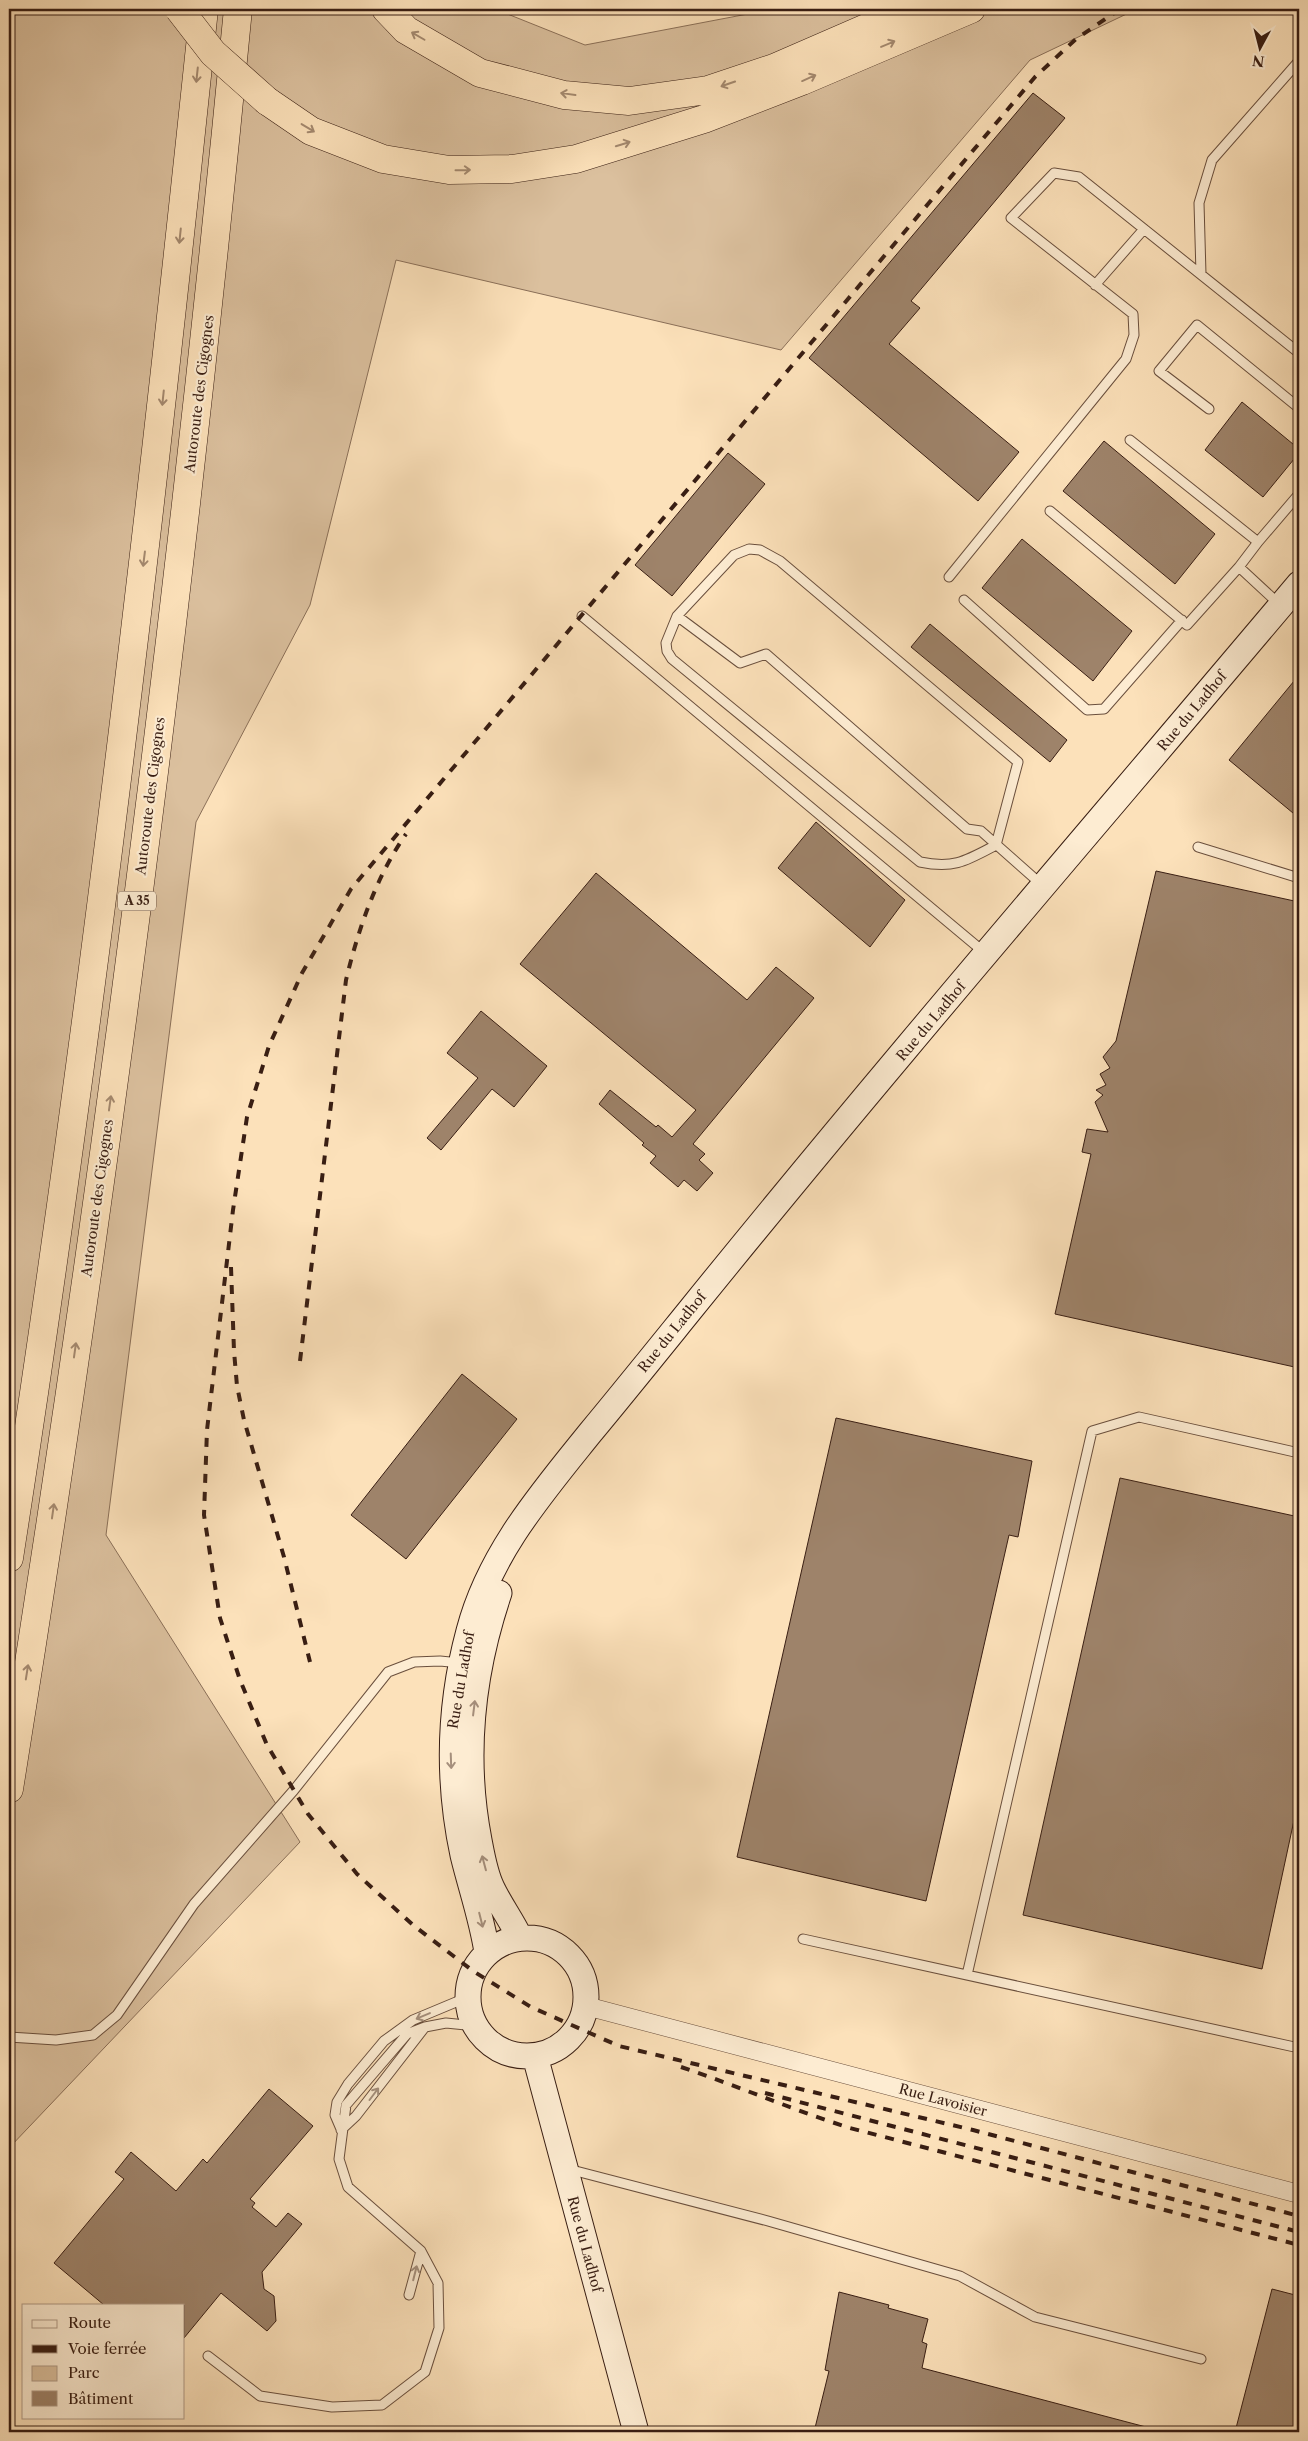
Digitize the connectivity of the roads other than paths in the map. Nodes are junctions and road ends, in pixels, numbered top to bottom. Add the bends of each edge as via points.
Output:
1 (179, 9) edge
2 (204, 9) edge
3 (238, 9) edge
4 (386, 9) edge
5 (910, 9) edge
6 (971, 9) edge
7 (840, 51) junction
8 (1299, 61) edge
9 (774, 80) junction
10 (1144, 229) junction
11 (1200, 274) junction
12 (1096, 285) junction
13 (1299, 353) edge
14 (1299, 408) edge
15 (1210, 409) dead end
16 (1130, 440) dead end
17 (1299, 494) edge
18 (1050, 511) dead end
19 (1258, 542) junction
20 (1239, 567) junction
21 (949, 577) dead end
22 (1299, 584) edge
23 (964, 600) dead end
24 (1281, 605) junction
25 (582, 616) dead end
26 (677, 616) junction
27 (1182, 620) junction
28 (996, 845) junction
29 (1198, 847) dead end
30 (1299, 878) edge
31 (1044, 887) junction
32 (987, 954) junction
33 (1299, 1453) edge
34 (567, 1462) junction
35 (9, 1558) edge
36 (461, 1663) junction
37 (9, 1789) edge
38 (520, 1938) junction
39 (803, 1939) dead end
40 (487, 1952) junction
41 (967, 1975) junction
42 (468, 1997) junction
43 (586, 2006) junction
44 (476, 2026) junction
45 (425, 2027) junction
46 (9, 2038) edge
47 (1299, 2048) edge
48 (535, 2056) junction
49 (341, 2130) junction
50 (565, 2169) junction
51 (1299, 2194) edge
52 (420, 2250) junction
53 (410, 2295) dead end
54 (208, 2356) dead end
55 (1201, 2359) dead end
56 (636, 2432) edge

1 -> 9 highway, bridge via 213,53 267,101 311,131 382,159 449,170 512,169 576,159 704,119
2 -> 35 highway, A 35 via 174,299 116,787
37 -> 3 highway, Autoroute des Cigognes / A 35 via 51,1524 146,834 210,309
9 -> 4 highway via 629,101 564,95 480,73 406,30
5 - 7 highway
7 -> 6 highway
7 - 9 highway
8 - 11 lane via 1212,160 1199,203
10 - 11 lane
10 - 12 lane
10 - 12 lane via 1079,177 1054,174 1011,218
11 - 13 lane
12 - 21 lane via 1133,314 1134,336 1126,359
14 - 15 lane via 1197,326 1159,371
16 - 19 lane
17 - 19 lane
18 - 27 lane
19 - 20 lane
20 - 24 lane
20 - 27 lane via 1187,625
22 - 24 main road, Rue du Ladhof
23 - 27 lane via 1087,710 1104,710
24 - 31 main road, Rue du Ladhof
25 - 32 lane
26 - 28 lane via 740,663 766,654 967,830 981,831
26 - 28 lane via 666,643 672,659 920,862 941,866 962,863
26 - 28 lane via 734,555 749,549 760,550 780,561 1018,762
28 - 31 lane
29 - 30 lane
31 - 32 main road, Rue du Ladhof
32 - 34 main road, Rue du Ladhof
33 - 41 lane via 1139,1417 1092,1431
34 - 36 main road, Rue du Ladhof via 536,1500 493,1565 470,1626
38 -> 34 main road, Rue du Ladhof via 492,1889 483,1860 473,1809 471,1728 479,1662 507,1570 538,1508
36 -> 40 main road, Rue du Ladhof via 452,1715 455,1809
36 - 46 lane via 414,1662 388,1672 294,1790 194,1904 117,2014 93,2035 56,2040
38 - 40 main road via 503,1942
38 - 43 main road via 543,1940 565,1952 583,1976
39 - 41 lane
40 - 42 main road via 473,1971
41 - 47 lane
42 - 44 main road via 470,2015
42 -> 49 lane via 413,2020 384,2041 337,2102 335,2115
43 - 48 main road via 578,2029 562,2045
43 - 51 street, Rue Lavoisier
44 - 45 lane via 446,2023
44 - 48 main road via 484,2039 508,2054
49 -> 45 lane via 356,2116
45 - 49 lane via 407,2034 346,2105
48 - 50 main road, Rue du Ladhof
49 - 52 lane via 339,2159 348,2187
50 - 55 lane via 768,2221 960,2276 1035,2316
50 - 56 main road, Rue du Ladhof
53 -> 52 lane
52 - 54 lane via 438,2283 438,2328 425,2372 382,2405 332,2406 260,2396

